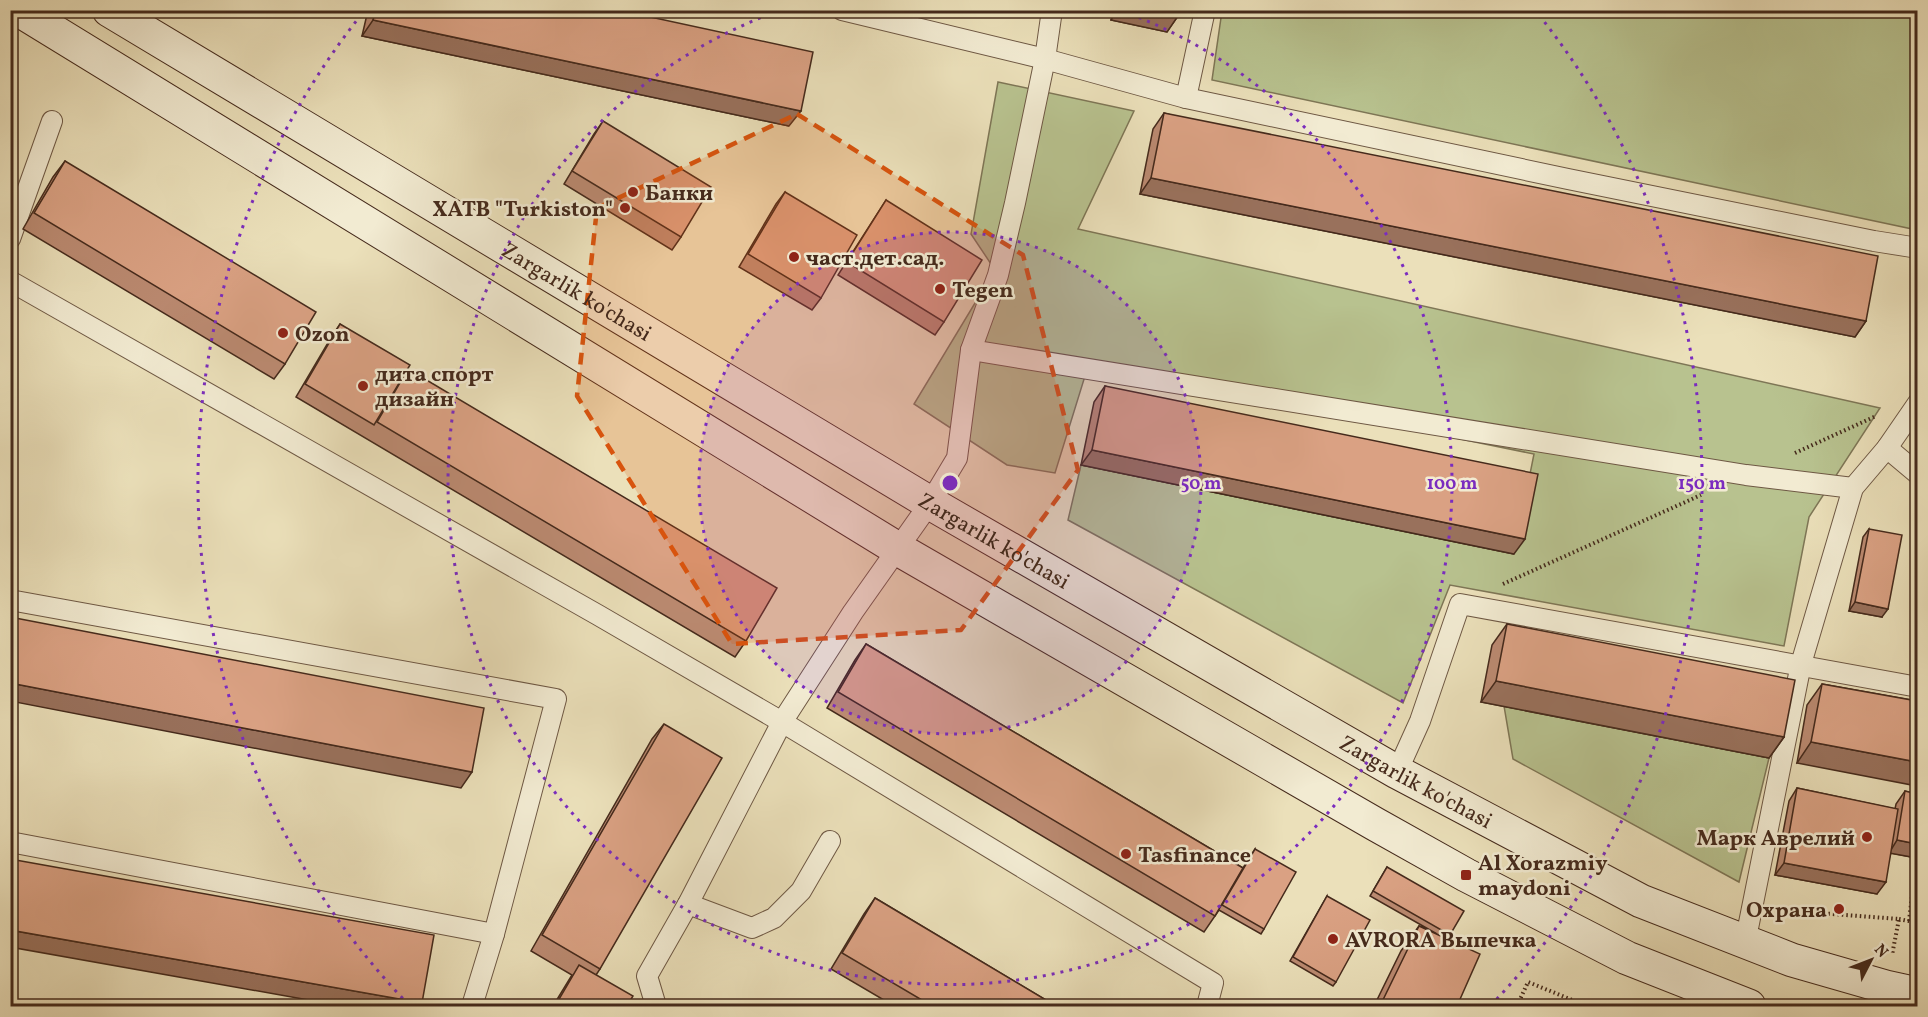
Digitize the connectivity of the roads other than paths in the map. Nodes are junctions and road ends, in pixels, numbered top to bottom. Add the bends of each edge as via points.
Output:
1 (19, 10) edge
2 (109, 10) edge
3 (842, 10) edge
4 (1052, 10) edge
5 (1205, 10) edge
6 (1045, 59) junction
7 (1186, 98) junction
8 (52, 121) dead end
9 (10, 239) edge
10 (1917, 248) edge
11 (10, 281) edge
12 (971, 350) junction
13 (1917, 403) edge
14 (1887, 447) junction
15 (1917, 474) edge
16 (1853, 488) junction
17 (930, 503) junction
18 (898, 549) junction
19 (10, 600) edge
20 (1800, 664) junction
21 (1917, 687) edge
22 (782, 722) junction
23 (1397, 772) junction
24 (830, 841) dead end
25 (10, 842) edge
26 (688, 904) junction
27 (494, 934) junction
28 (1746, 943) junction
29 (1917, 994) edge
30 (472, 1006) edge
31 (656, 1006) edge
32 (1207, 1006) edge
33 (1749, 1006) edge

1 - 18 main road
2 - 17 main road, Zargarlik ko'chasi
3 - 6 lane
4 - 6 lane
5 - 7 lane
6 - 7 lane
6 - 12 lane via 998,275
7 - 10 lane
8 - 9 lane
11 - 22 lane
12 - 16 lane via 1746,475
12 - 17 lane via 957,458
13 - 14 lane
14 - 15 lane
14 - 16 lane
16 - 20 lane
17 - 18 lane
17 - 23 main road, Zargarlik ko'chasi
18 - 22 lane
18 - 33 main road via 1466,875 1627,958
19 - 27 lane via 556,699
20 - 21 lane
20 - 23 lane via 1460,603 1420,721
20 - 28 lane
22 - 26 lane
22 - 32 lane via 1213,983
23 - 28 main road, Zargarlik ko'chasi via 1641,901
24 - 26 lane via 801,891 774,918 752,928
25 - 27 lane
26 - 31 lane via 647,976
27 - 30 lane
28 - 29 main road, Zargarlik ko'chasi via 1792,960

